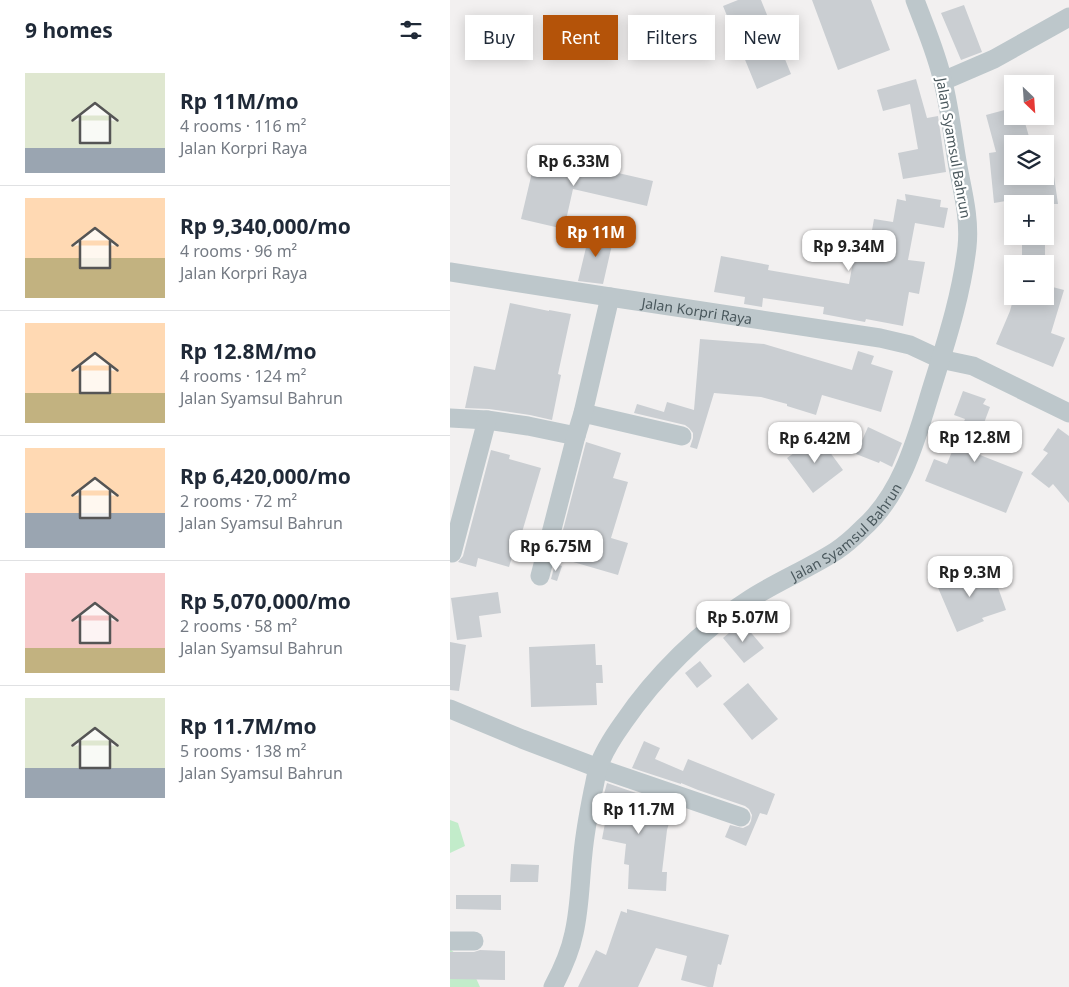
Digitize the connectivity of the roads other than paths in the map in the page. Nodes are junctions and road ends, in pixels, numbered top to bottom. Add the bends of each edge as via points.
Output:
1 (915, 0) edge
2 (1069, 17) edge
3 (943, 81) junction
4 (450, 272) edge
5 (610, 298) junction
6 (940, 359) junction
7 (583, 413) junction
8 (1069, 414) edge
9 (450, 418) edge
10 (487, 420) junction
11 (576, 436) junction
12 (682, 436) dead end
13 (452, 553) dead end
14 (540, 576) dead end
15 (450, 709) edge
16 (598, 768) junction
17 (742, 817) dead end
18 (450, 941) edge
19 (474, 941) dead end
20 (553, 987) edge

1 - 3 street, Jalan Syamsul Bahrun
2 - 3 street via 994,59
3 - 6 street, Jalan Syamsul Bahrun via 967,219 967,244 961,285
4 - 5 street, Jalan Korpri Raya
5 - 6 street, Jalan Korpri Raya via 880,338 910,345
5 - 7 street
6 - 8 street, Jalan Korpri Raya via 973,366
6 - 16 street, Jalan Syamsul Bahrun via 908,460 896,488 880,511 837,550 748,600 692,644 652,686 624,722
7 - 11 street
7 - 12 street
9 - 10 street
10 - 11 street
10 - 13 street
11 - 14 street
15 - 16 street
16 - 17 street
16 - 20 street, Jalan Syamsul Bahrun via 588,813 574,933
18 - 19 street

